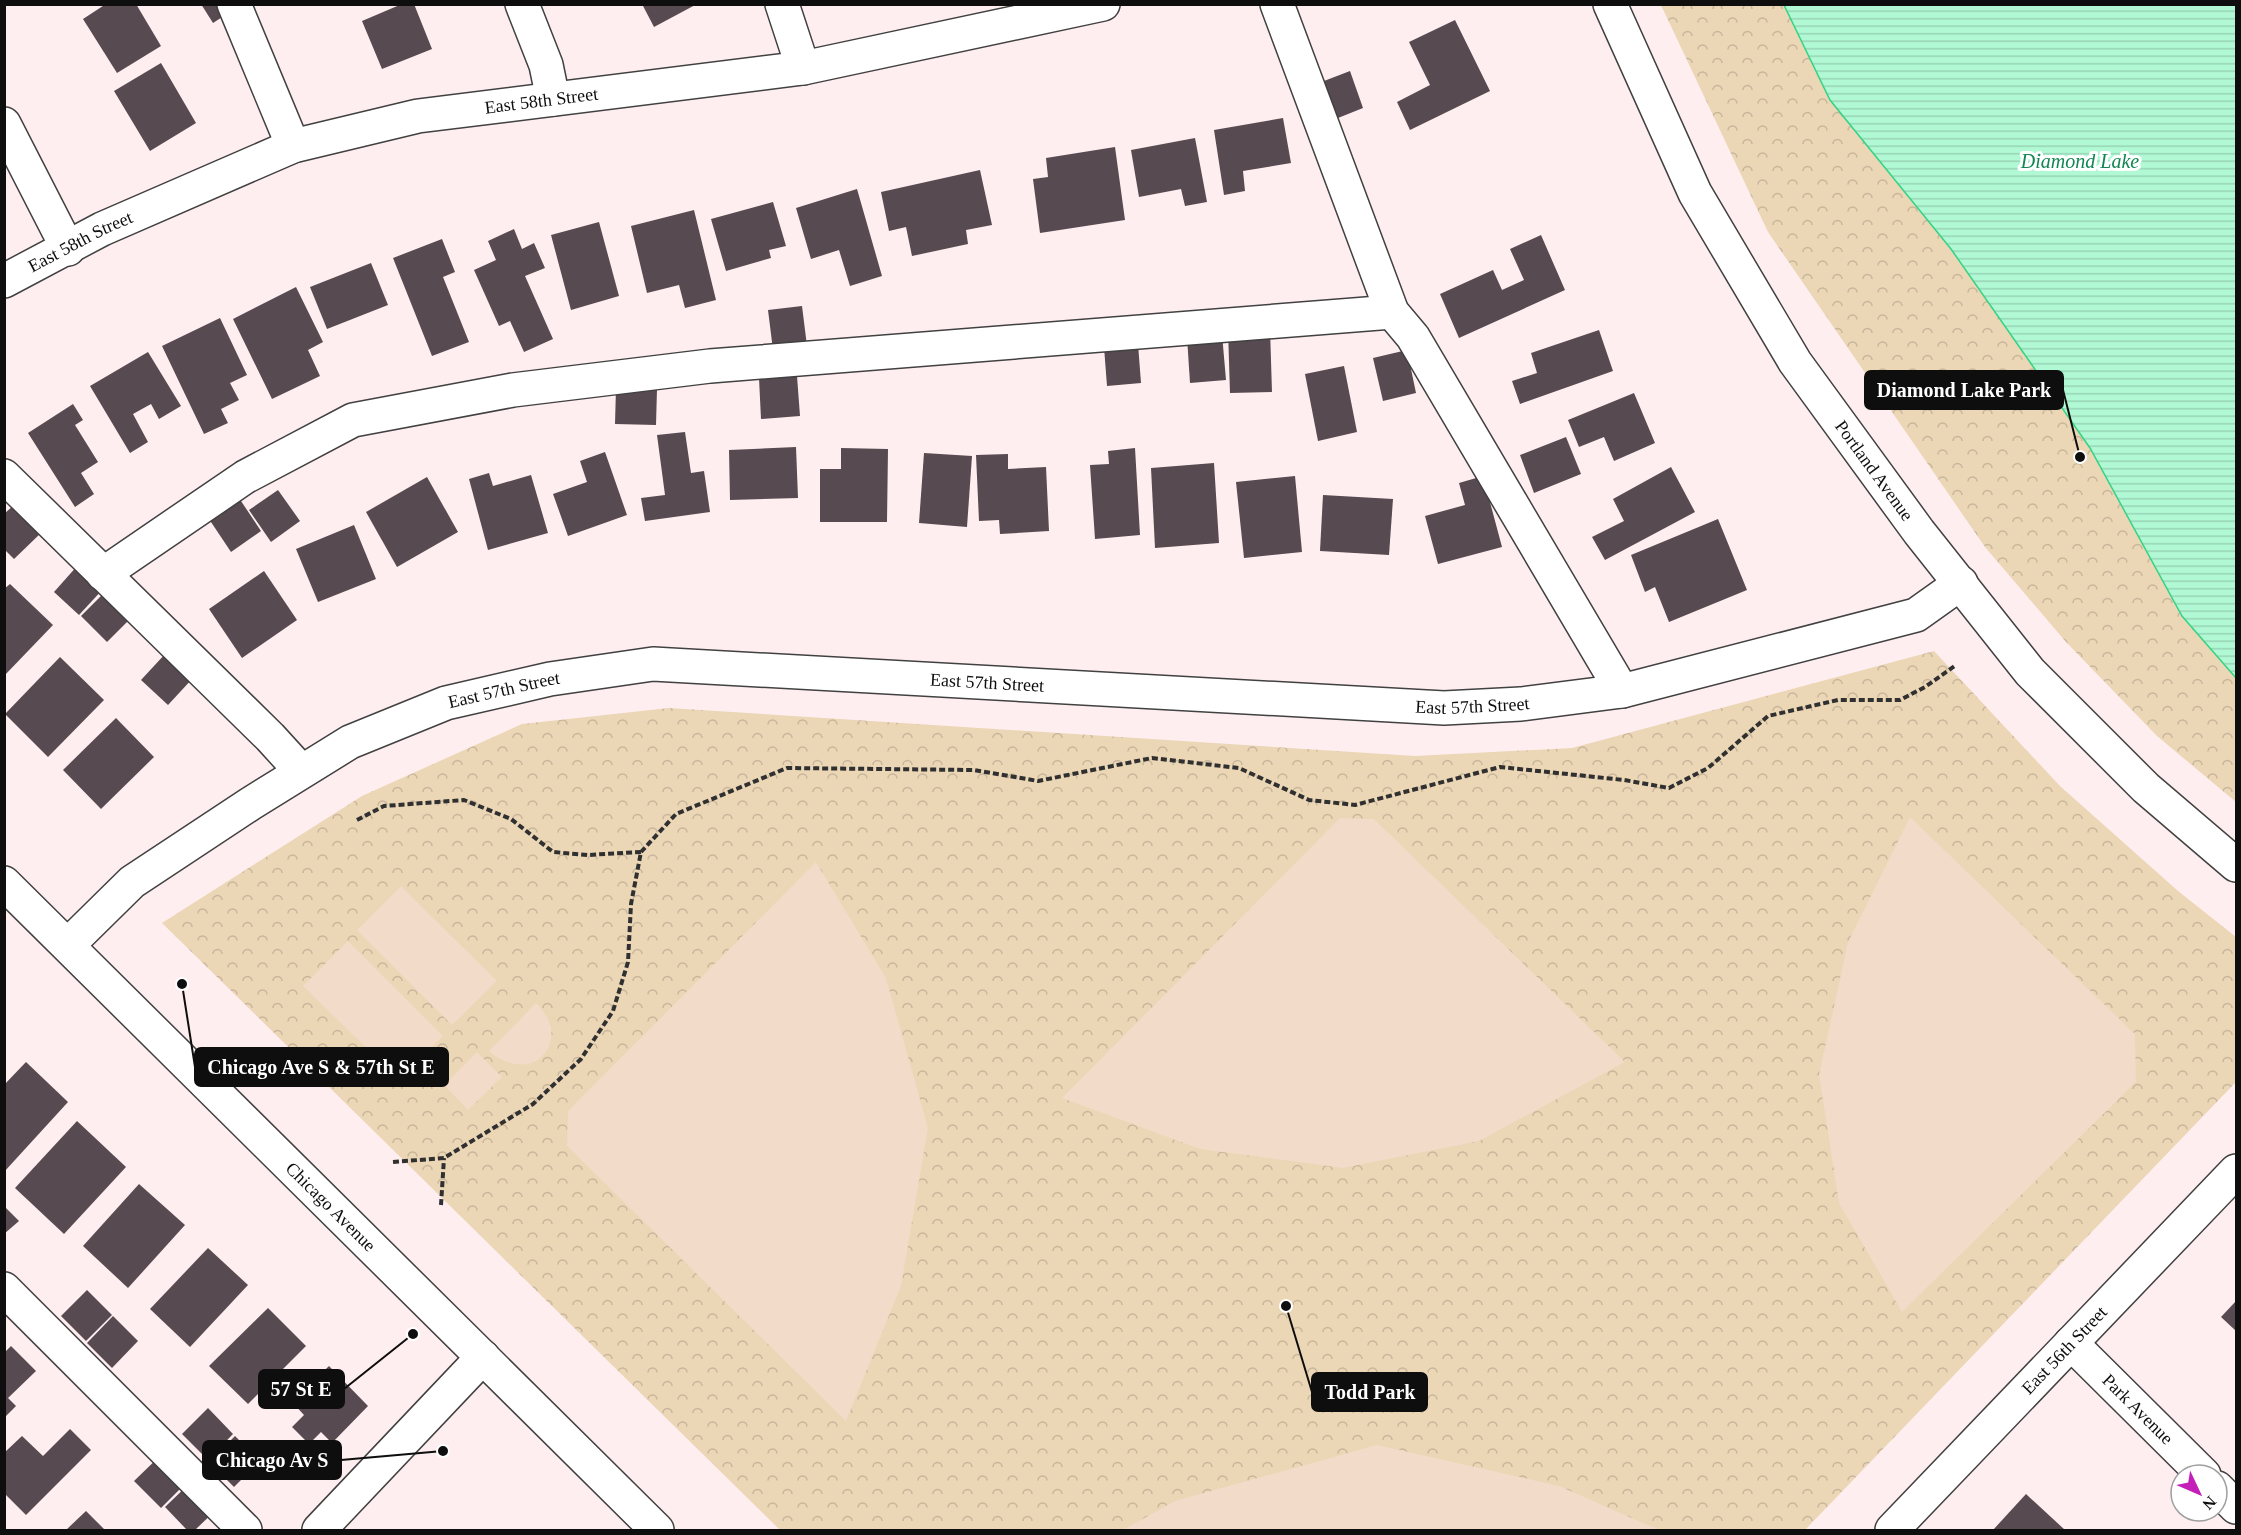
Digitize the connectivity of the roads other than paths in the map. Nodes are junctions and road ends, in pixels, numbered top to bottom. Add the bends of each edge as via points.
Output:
1 (234, 4) edge
2 (522, 4) edge
3 (782, 4) edge
4 (1103, 4) edge
5 (1276, 4) edge
6 (1611, 4) edge
7 (1028, 13) edge
8 (803, 68) junction
9 (553, 99) junction
10 (4, 124) edge
11 (294, 146) junction
12 (68, 249) junction
13 (4, 281) edge
14 (1392, 312) junction
15 (4, 476) edge
16 (103, 574) junction
17 (1961, 583) junction
18 (1622, 691) junction
19 (302, 771) junction
20 (2236, 865) edge
21 (4, 883) edge
22 (68, 945) junction
23 (2236, 1171) edge
24 (4, 1289) edge
25 (2072, 1343) junction
26 (483, 1358) junction
27 (2192, 1463) edge
28 (245, 1530) edge
29 (319, 1530) edge
30 (657, 1530) edge
31 (1892, 1530) edge

1 - 11 street
2 - 9 street via 546,65
3 - 8 street
4 - 7 street, East 58th Street
5 - 14 street
6 - 17 street, Portland Avenue via 1695,193 1795,362
7 - 8 street, East 58th Street
8 - 9 street, East 58th Street
9 - 11 street, East 58th Street via 418,116
10 - 12 street
11 - 12 street, East 58th Street via 112,225
12 - 13 street, East 58th Street
14 - 16 street via 710,366 513,390 353,420 245,477
14 - 18 street via 1413,337
15 - 16 street
16 - 19 street
17 - 18 street, East 57th Street via 1917,615
17 - 20 street, Portland Avenue via 2030,672 2146,788
18 - 19 street, East 57th Street via 1521,704 1444,708 653,664 550,679 446,703 350,742
19 - 22 street, East 57th Street via 132,882
21 - 22 street, Chicago Avenue
22 - 26 street, Chicago Avenue
23 - 25 street, East 56th Street
24 - 28 street
25 - 27 street, Park Avenue
25 - 31 street, East 56th Street
26 - 29 street
26 - 30 street, Chicago Avenue

